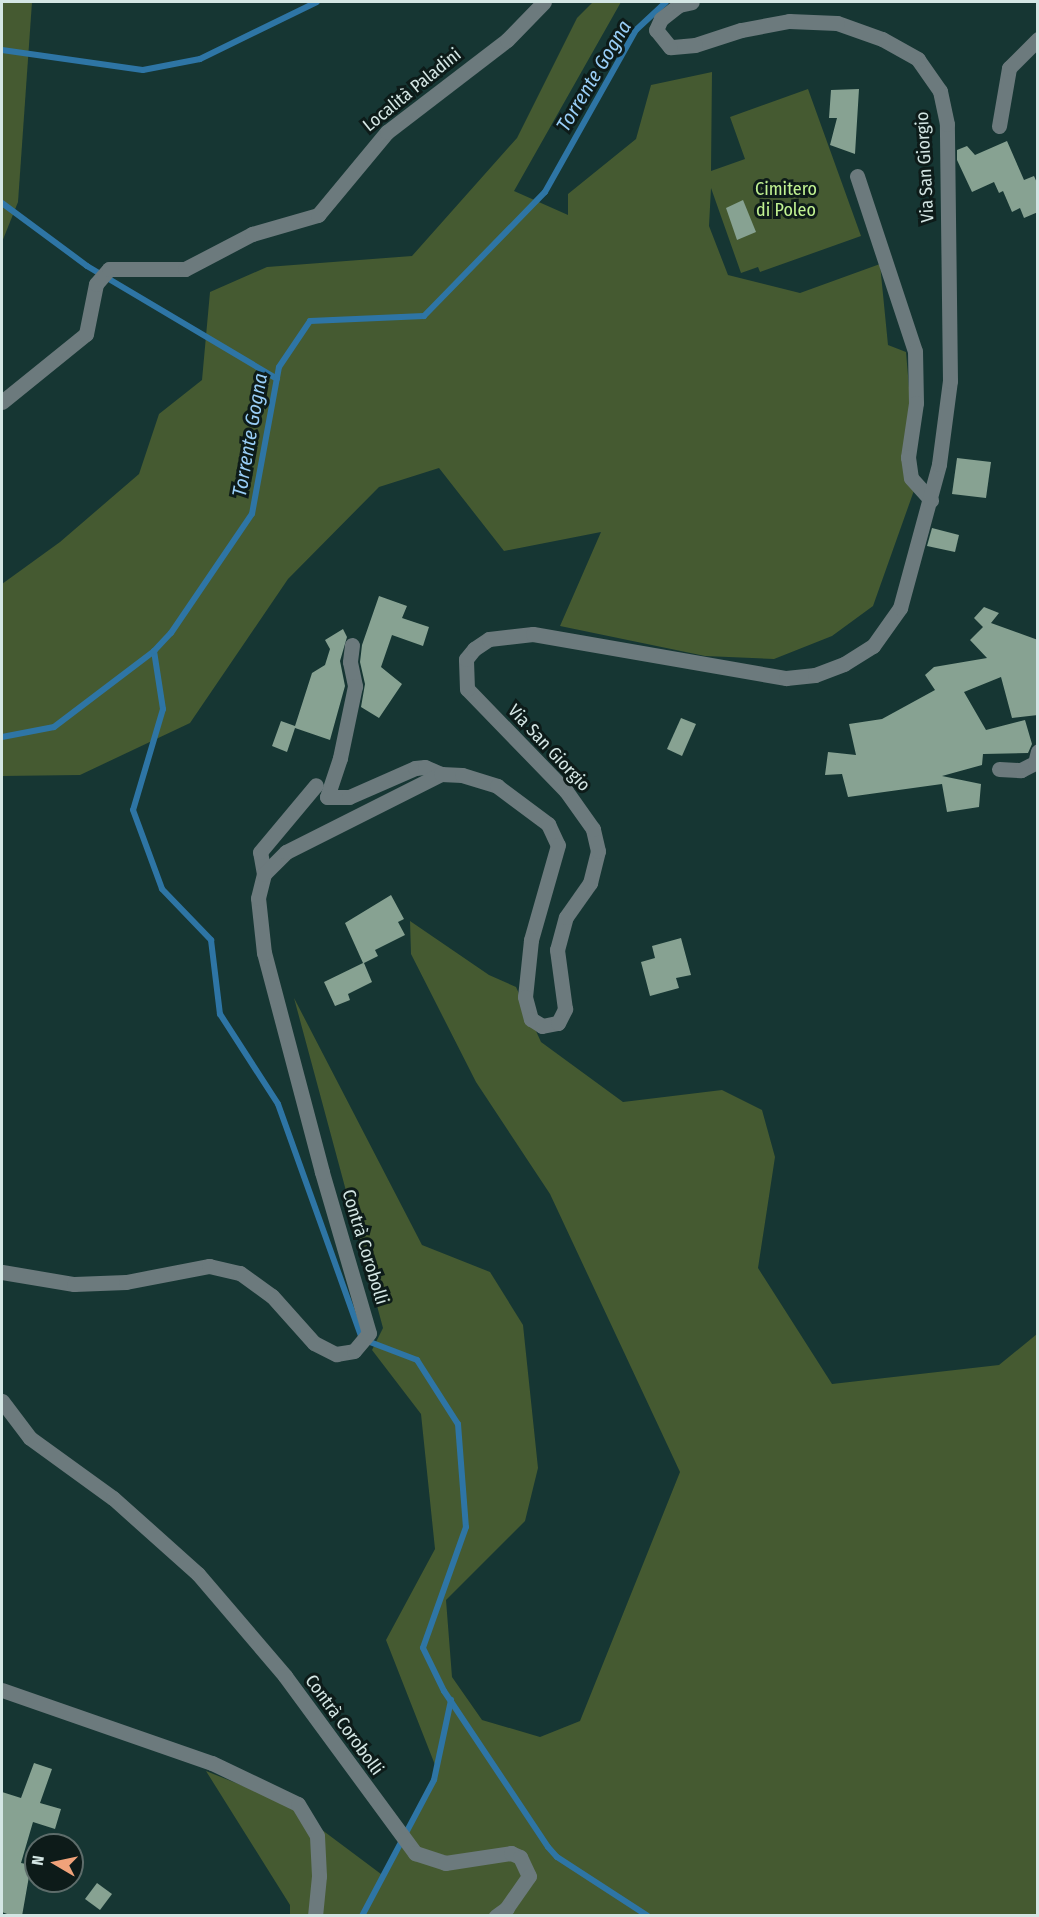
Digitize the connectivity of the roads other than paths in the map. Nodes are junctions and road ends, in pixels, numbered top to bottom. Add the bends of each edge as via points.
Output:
1 (544, 2) edge
2 (692, 2) edge
3 (1038, 39) edge
4 (999, 126) dead end
5 (857, 176) dead end
6 (2, 402) edge
7 (931, 500) junction
8 (352, 645) dead end
9 (1038, 751) edge
10 (999, 769) dead end
11 (441, 774) junction
12 (316, 785) dead end
13 (264, 874) junction
14 (2, 1272) edge
15 (2, 1401) edge
16 (2, 1690) edge
17 (315, 1916) edge
18 (496, 1916) edge

1 - 6 street, Località Paladini via 507,40 387,132 318,215 252,234 185,269 104,274 86,334
2 - 7 street, Via San Giorgio via 679,5 661,20 656,30 670,47 695,45 741,30 815,20 882,39 918,59 936,83 946,124 950,381
3 - 4 street via 1009,68
5 - 7 street via 915,351 916,404 908,457 912,478
7 - 11 street, Via San Giorgio via 900,608 873,646 844,664 815,675 786,678 533,634 489,639 466,659 467,689 566,791 593,830 598,851 590,883 566,917 557,950 565,1009 558,1023 542,1026 531,1019 525,997 531,940 558,844 548,824 497,786 462,775
8 - 11 street via 350,662 355,686 340,758 327,797 349,797 415,768 425,767
9 - 10 street via 1035,763 1021,770
11 - 13 street via 286,852
12 - 13 street, Contrà Corobolli via 260,852
13 - 14 street, Contrà Corobolli via 258,898 264,953 369,1333 355,1350 336,1354 314,1343 272,1296 240,1273 209,1266 126,1282 74,1284
15 - 18 street, Contrà Corobolli via 30,1438 113,1498 198,1574 278,1667 416,1853 445,1863 511,1853 520,1857 529,1876 507,1908
16 - 17 street via 212,1763 298,1804 317,1836

